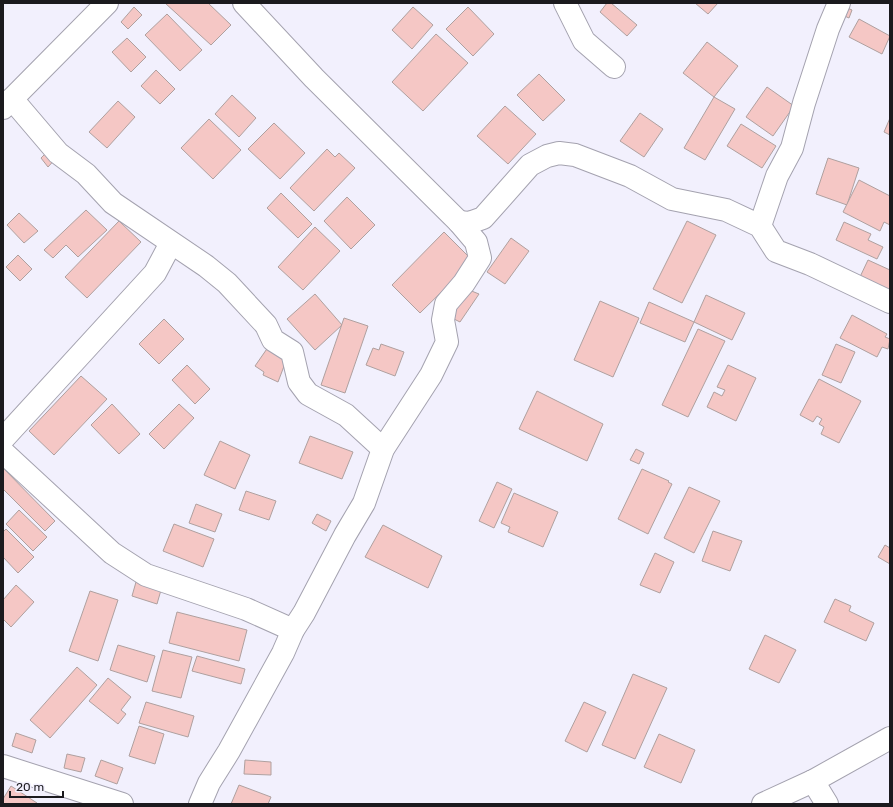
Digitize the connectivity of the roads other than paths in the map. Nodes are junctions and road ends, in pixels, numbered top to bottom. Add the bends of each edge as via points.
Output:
1 (107, 3) edge
2 (244, 3) edge
3 (565, 3) edge
4 (838, 3) edge
5 (614, 67) dead end
6 (8, 103) edge
7 (469, 226) junction
8 (760, 226) junction
9 (171, 243) junction
10 (890, 302) edge
11 (3, 439) edge
12 (383, 449) junction
13 (3, 452) edge
14 (292, 630) junction
15 (890, 738) edge
16 (3, 766) edge
17 (813, 781) junction
18 (122, 804) edge
19 (200, 804) edge
20 (763, 804) edge
21 (827, 804) edge

1 - 6 street
2 - 7 street via 314,78
3 - 5 street via 584,40
4 - 8 street via 804,103 792,148 777,176
6 - 9 street via 58,153 86,174 113,203
7 - 8 street via 483,218 530,165 559,152 585,158 630,176 672,199 726,210
7 - 12 street via 480,258 446,304 444,320 447,342 431,375
8 - 10 street via 776,251 810,264
9 - 11 street via 155,273
9 - 12 street via 227,283 266,325 273,340 292,352 298,382 308,394 346,415
12 - 14 street via 364,502 304,613
13 - 14 street via 112,553 146,575 246,609
14 - 19 street via 283,653 209,783
15 - 17 street
16 - 18 street
17 - 20 street
17 - 21 street

